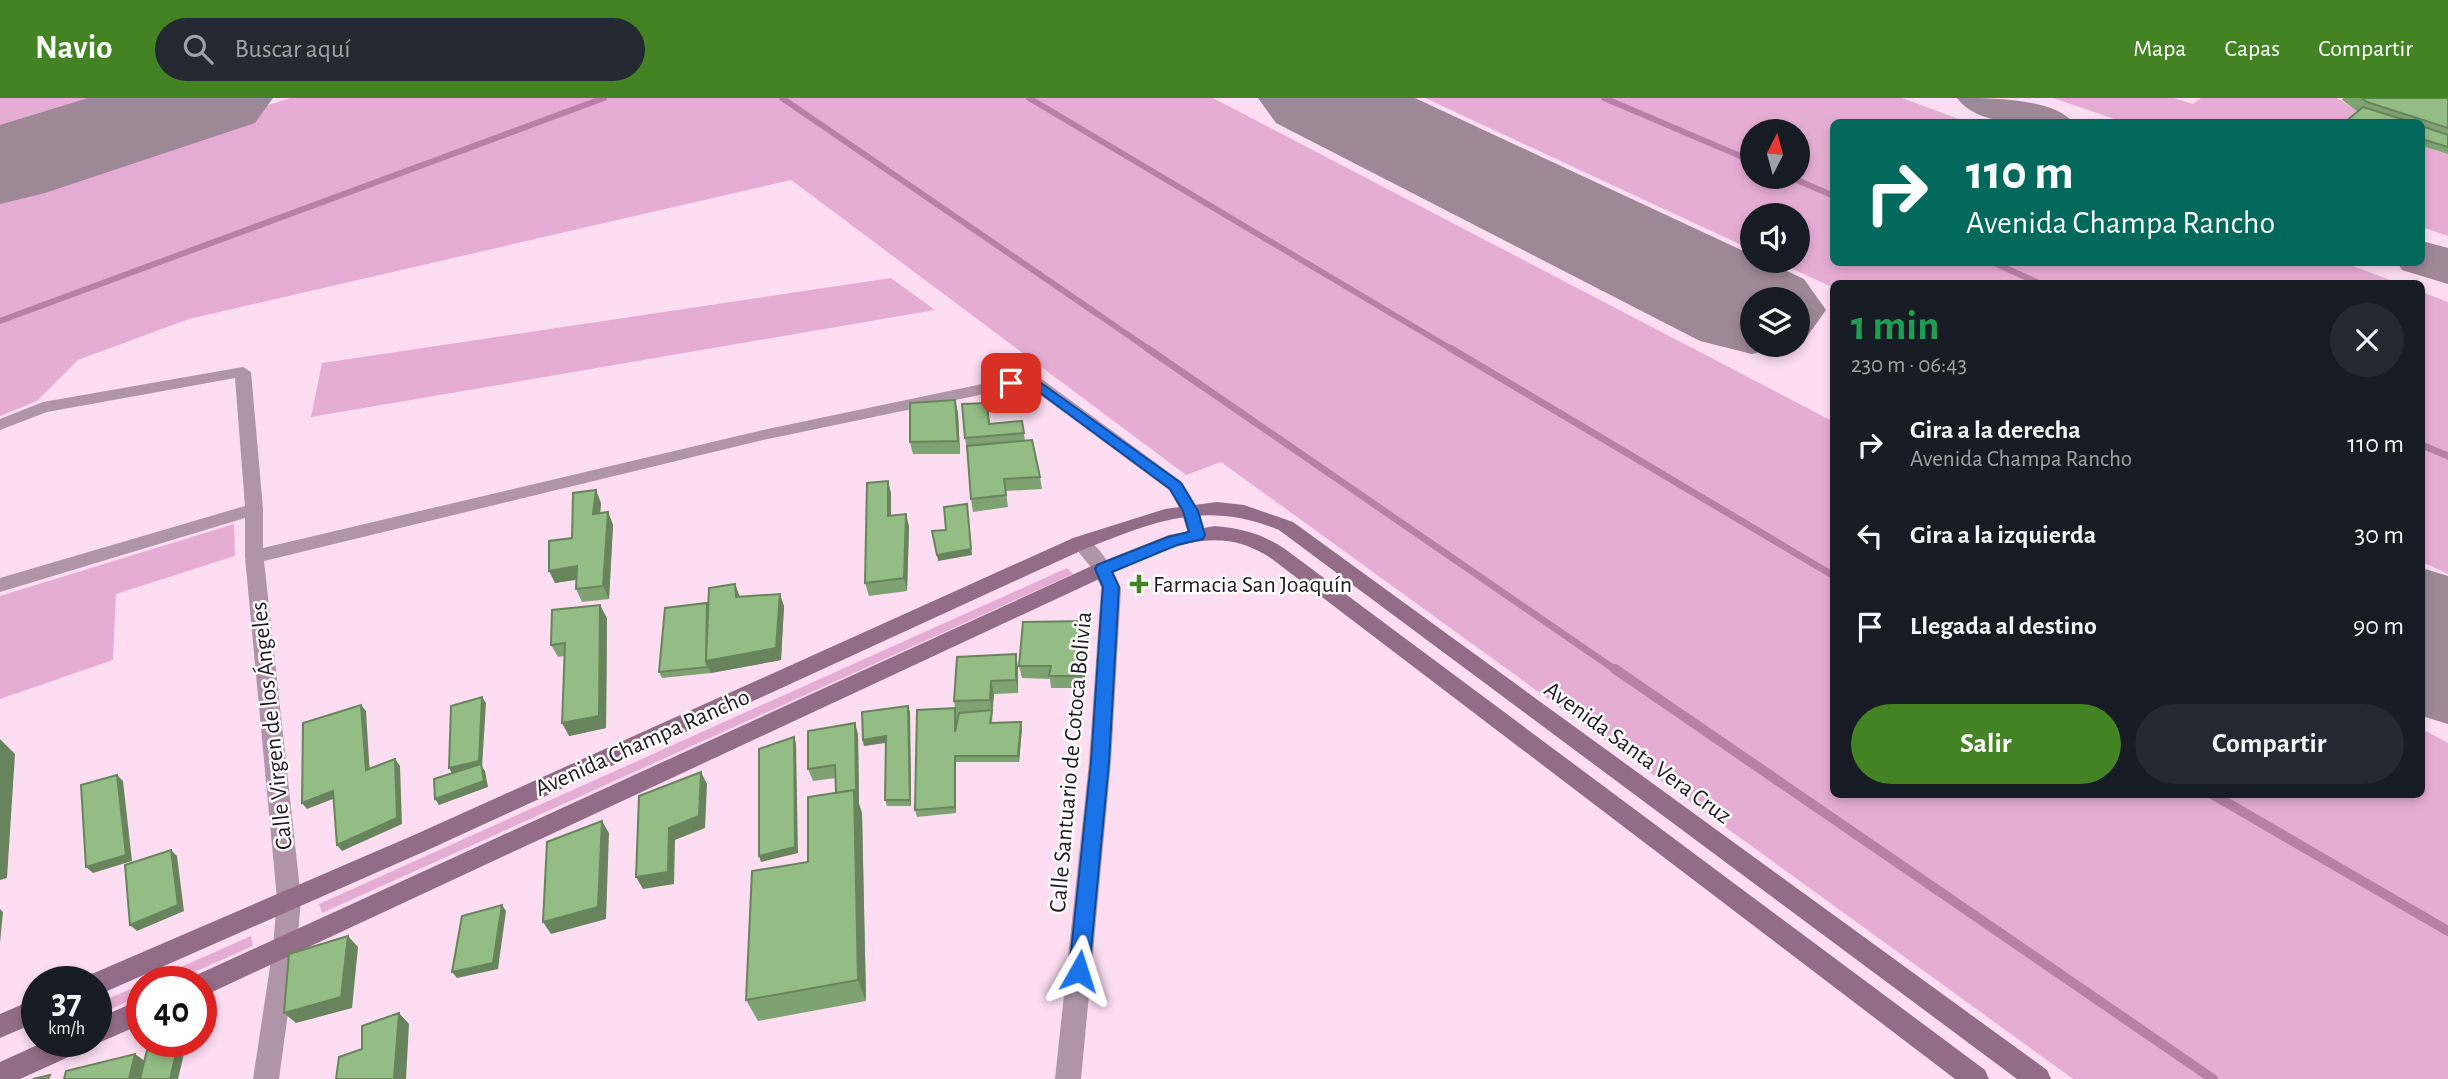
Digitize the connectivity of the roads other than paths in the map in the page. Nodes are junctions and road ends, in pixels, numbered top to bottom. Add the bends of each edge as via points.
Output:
1 (243, 372) joint
2 (0, 425) edge
3 (254, 509) junction
4 (1190, 511) junction
5 (1197, 535) junction
6 (1080, 543) junction
7 (254, 557) junction
8 (1102, 569) junction
9 (0, 585) edge
10 (289, 900) junction
11 (285, 947) junction
12 (112, 977) edge
13 (217, 978) edge
14 (21, 1017) edge
15 (0, 1026) edge
16 (40, 1057) edge
17 (0, 1075) edge
18 (266, 1079) edge
19 (1068, 1079) edge
20 (1976, 1079) edge
21 (2038, 1079) edge

1 - 2 street via 43,407
1 - 3 street, Calle Virgen de los Ángeles
3 - 7 street, Calle Virgen de los Ángeles
3 - 9 street
4 - 5 street
4 - 6 main road, Avenida Champa Rancho
4 - 7 street via 1176,486 1030,379 763,435
4 - 21 main road, Avenida Santa Vera Cruz via 1219,508 1256,514 1286,526
5 - 8 main road, Avenida Champa Rancho
5 - 20 main road via 1225,532 1271,549
6 - 8 street, Calle Santuario de Cotoca Bolivia
6 - 10 main road, Avenida Champa Rancho
7 - 10 street, Calle Virgen de los Ángeles
8 - 11 main road, Avenida Champa Rancho
8 - 19 street, Calle Santuario de Cotoca Bolivia via 1111,587 1100,762
10 - 11 street, Calle Virgen de los Ángeles
10 - 12 main road, Avenida Champa Rancho
11 - 13 main road, Avenida Champa Rancho
11 - 18 street, Calle Virgen de los Ángeles
14 - 15 main road
16 - 17 main road

